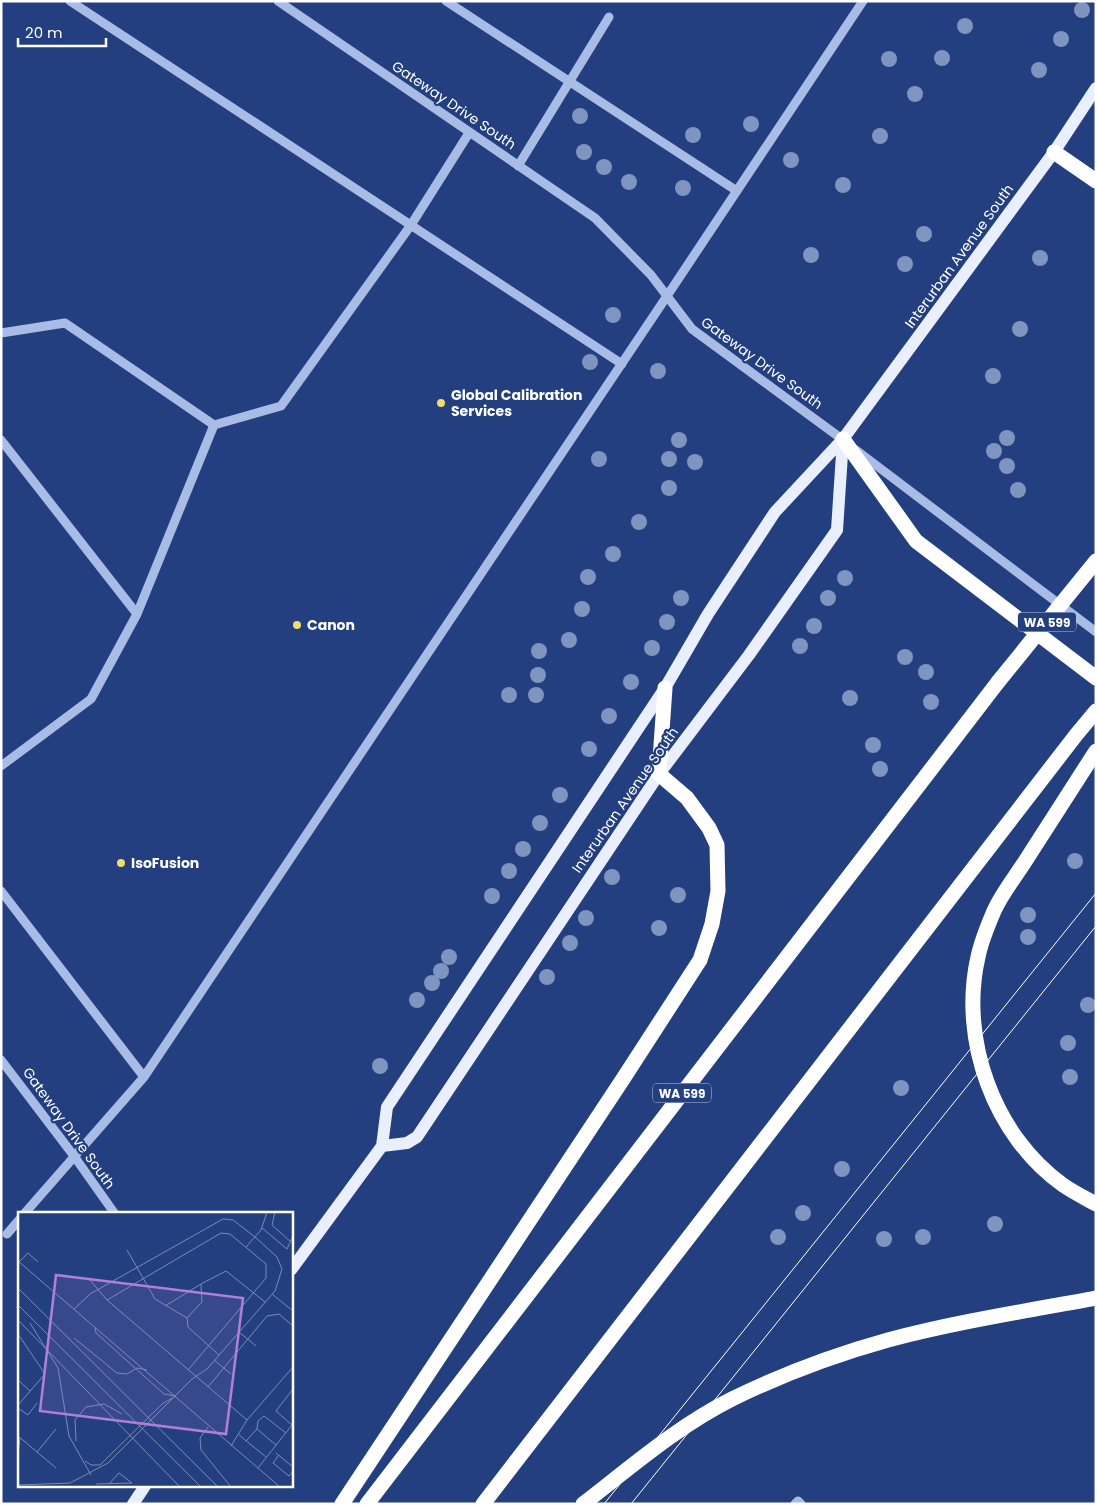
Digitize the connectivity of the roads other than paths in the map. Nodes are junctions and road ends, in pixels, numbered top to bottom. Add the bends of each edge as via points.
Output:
1 (70, 1) edge
2 (278, 1) edge
3 (446, 1) edge
4 (863, 1) edge
5 (609, 17) dead end
6 (570, 82) junction
7 (1096, 88) edge
8 (469, 133) junction
9 (1054, 152) junction
10 (518, 166) junction
11 (1096, 181) edge
12 (737, 190) junction
13 (411, 225) junction
14 (668, 296) junction
15 (1, 334) edge
16 (622, 364) junction
17 (214, 425) junction
18 (843, 439) junction
19 (1, 440) edge
20 (1096, 561) edge
21 (137, 614) junction
22 (1096, 632) edge
23 (1096, 678) edge
24 (665, 688) junction
25 (1096, 711) edge
26 (1096, 751) edge
27 (1, 766) edge
28 (659, 774) junction
29 (1, 891) edge
30 (1, 1060) edge
31 (144, 1077) junction
32 (382, 1146) junction
33 (74, 1156) junction
34 (1096, 1204) edge
35 (26, 1212) edge
36 (114, 1212) edge
37 (18, 1221) edge
38 (7, 1234) dead end
39 (292, 1269) edge
40 (1096, 1298) edge
41 (144, 1488) edge
42 (133, 1504) edge
43 (342, 1504) edge
44 (367, 1504) edge
45 (483, 1504) edge
46 (583, 1504) edge

1 - 13 street
2 - 8 street, Gateway Drive South
3 - 6 street
4 - 12 street
5 - 6 street
6 - 10 street
6 - 12 street
7 - 9 main road, Interurban Avenue South
8 - 10 street, Gateway Drive South
8 - 13 street
9 - 11 highway
9 - 18 main road, Interurban Avenue South
10 - 14 street, Gateway Drive South via 595,218
12 - 14 street
13 - 16 street
13 - 17 street via 281,406
14 - 16 street
14 - 18 street, Gateway Drive South via 692,328
15 - 17 street via 65,323
16 - 31 street
17 - 21 street
18 - 22 street, Gateway Drive South
18 - 23 highway via 916,541
18 - 24 main road, Interurban Avenue South via 775,512 708,614
18 - 28 main road, Interurban Avenue South via 837,530 749,655
19 - 21 street
20 - 44 highway, WA 599, bridge via 998,682
21 - 27 street via 91,699
24 - 28 highway
24 - 32 main road, Interurban Avenue South via 387,1107
25 - 45 highway
26 - 34 highway via 994,909 978,957 972,1001 975,1040 984,1076 1000,1113 1036,1161 1063,1185
28 - 32 main road, Interurban Avenue South via 418,1137 407,1143
28 - 43 highway via 687,798 709,828 717,846 718,891 712,924 700,960
29 - 31 street
30 - 33 street, Gateway Drive South
31 - 33 street
32 - 39 main road, Interurban Avenue South
33 - 35 street
33 - 36 street, Gateway Drive South
37 - 38 street
40 - 46 highway via 888,1340 814,1364 731,1400 678,1432
41 - 42 main road

